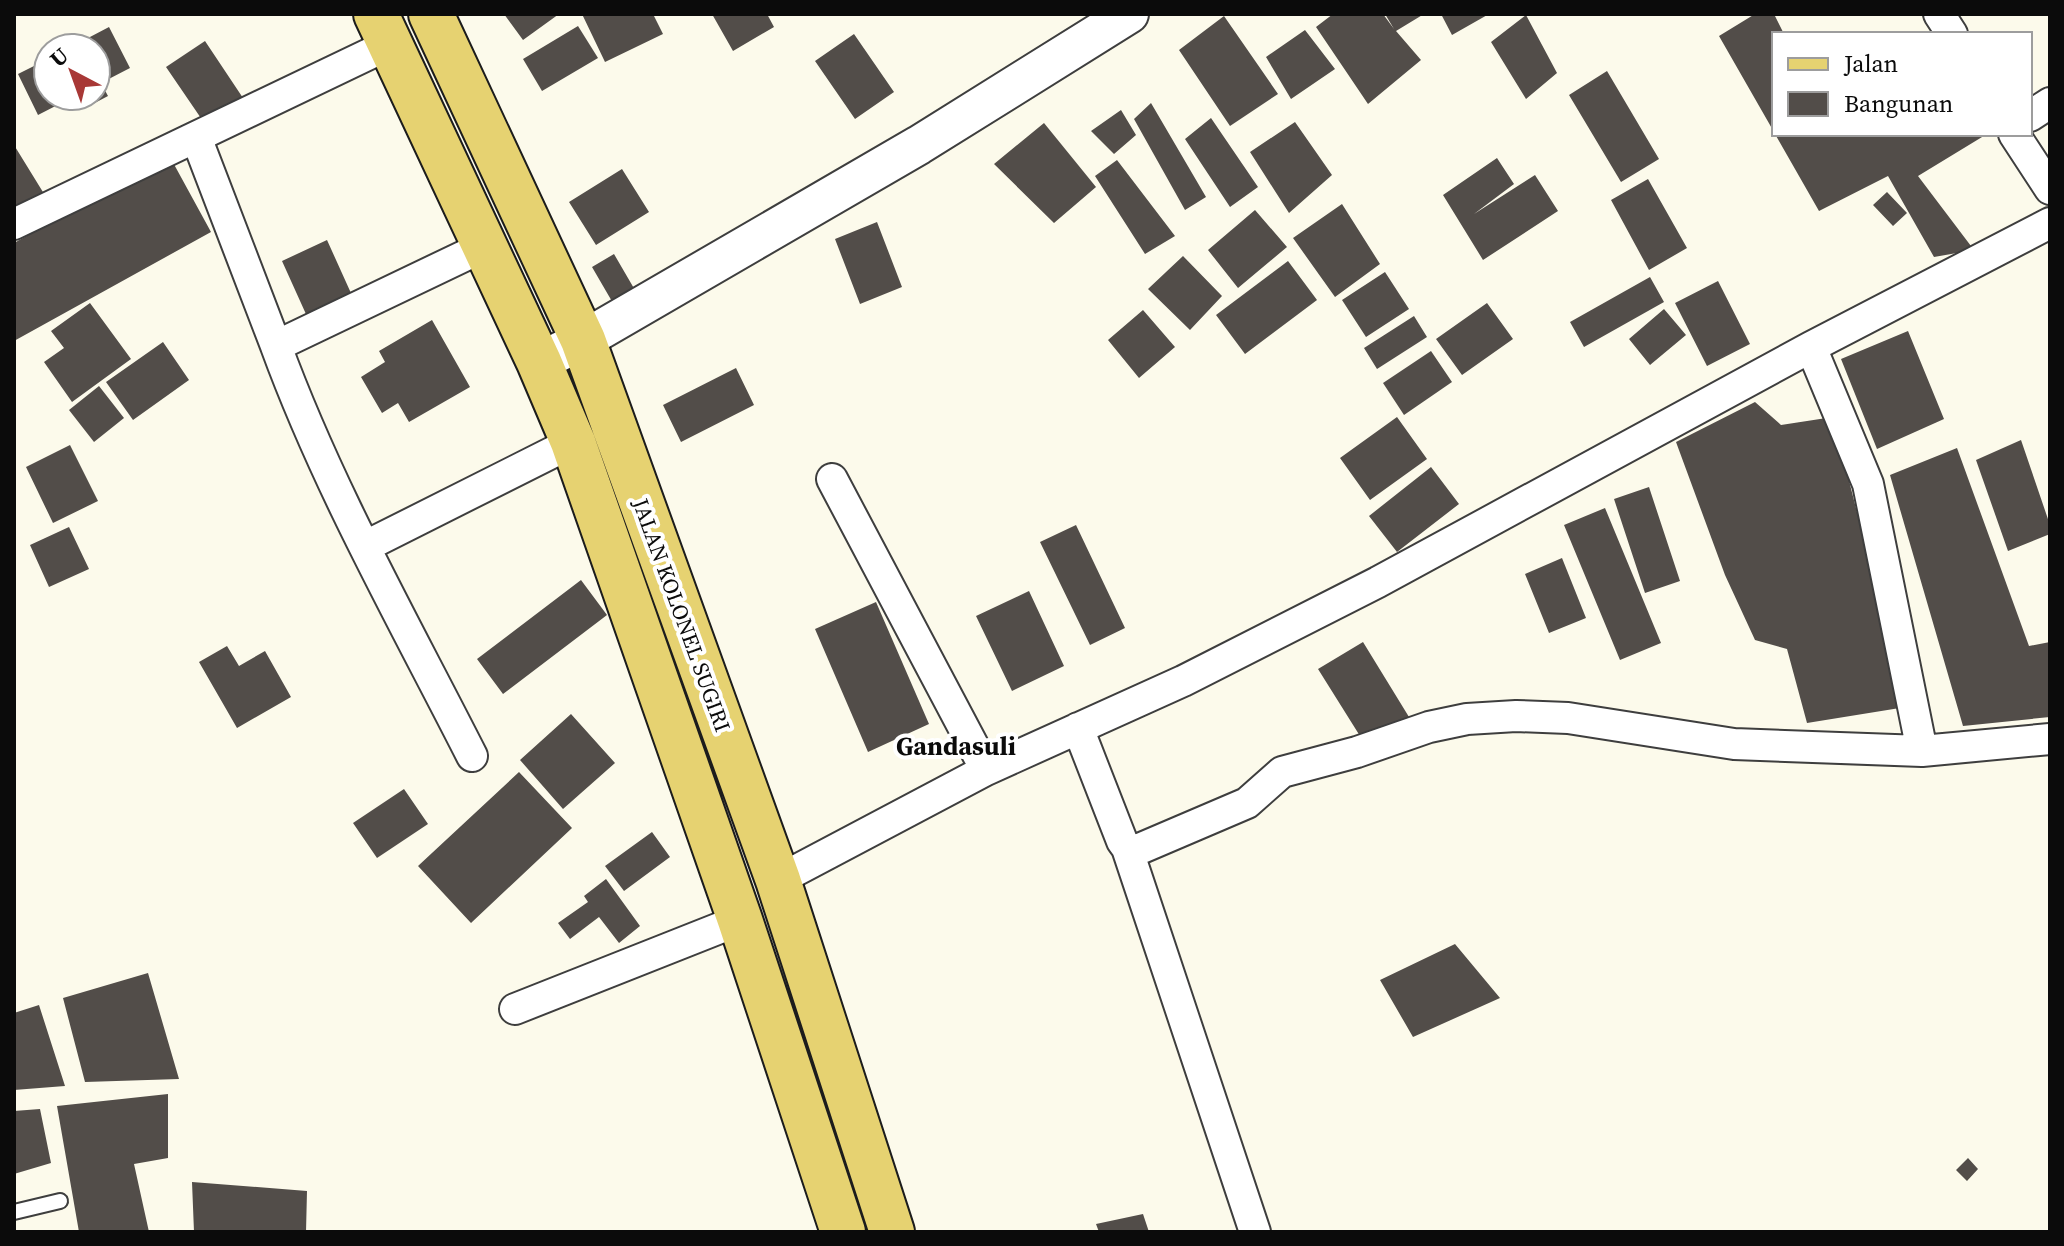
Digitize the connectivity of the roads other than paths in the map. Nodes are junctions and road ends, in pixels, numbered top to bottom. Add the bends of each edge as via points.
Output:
1 (431, 14) edge
2 (1129, 14) edge
3 (1939, 14) edge
4 (383, 29) edge
5 (1951, 32) edge
6 (2050, 103) edge
7 (2032, 115) edge
8 (2015, 136) edge
9 (196, 137) junction
10 (2050, 189) edge
11 (2050, 223) edge
12 (14, 224) edge
13 (485, 246) junction
14 (583, 340) junction
15 (276, 346) junction
16 (1811, 347) junction
17 (539, 362) junction
18 (573, 442) junction
19 (832, 479) dead end
20 (366, 546) junction
21 (1078, 728) junction
22 (2050, 739) edge
23 (1922, 751) junction
24 (472, 756) dead end
25 (986, 770) junction
26 (1127, 848) junction
27 (778, 880) junction
28 (740, 920) junction
29 (803, 956) junction
30 (757, 971) junction
31 (515, 1009) dead end
32 (60, 1201) dead end
33 (14, 1212) edge
34 (843, 1232) edge
35 (892, 1232) edge
36 (1255, 1232) edge

1 - 14 main road, JALAN KOLONEL SUGIRI
2 - 14 street via 957,123
3 - 5 street
4 - 9 street
4 - 13 main road
6 - 7 street
8 - 10 street
9 - 12 street
9 - 15 street
11 - 16 street
13 - 15 street
13 - 17 main road
14 - 17 street
14 - 27 main road, JALAN KOLONEL SUGIRI
15 - 20 street
16 - 21 street via 1407,567
16 - 23 street via 1868,484
17 - 18 main road
18 - 20 street
18 - 28 main road
19 - 25 street
20 - 24 street
21 - 25 street
21 - 26 street
22 - 23 street
23 - 26 street via 1734,744 1568,718 1467,719 1282,772 1247,803 1137,850
25 - 27 street
26 - 36 street
27 - 29 main road, JALAN KOLONEL SUGIRI
28 - 30 main road
28 - 31 street
29 - 30 main road
29 - 35 main road, JALAN KOLONEL SUGIRI
30 - 34 main road
32 - 33 lane

